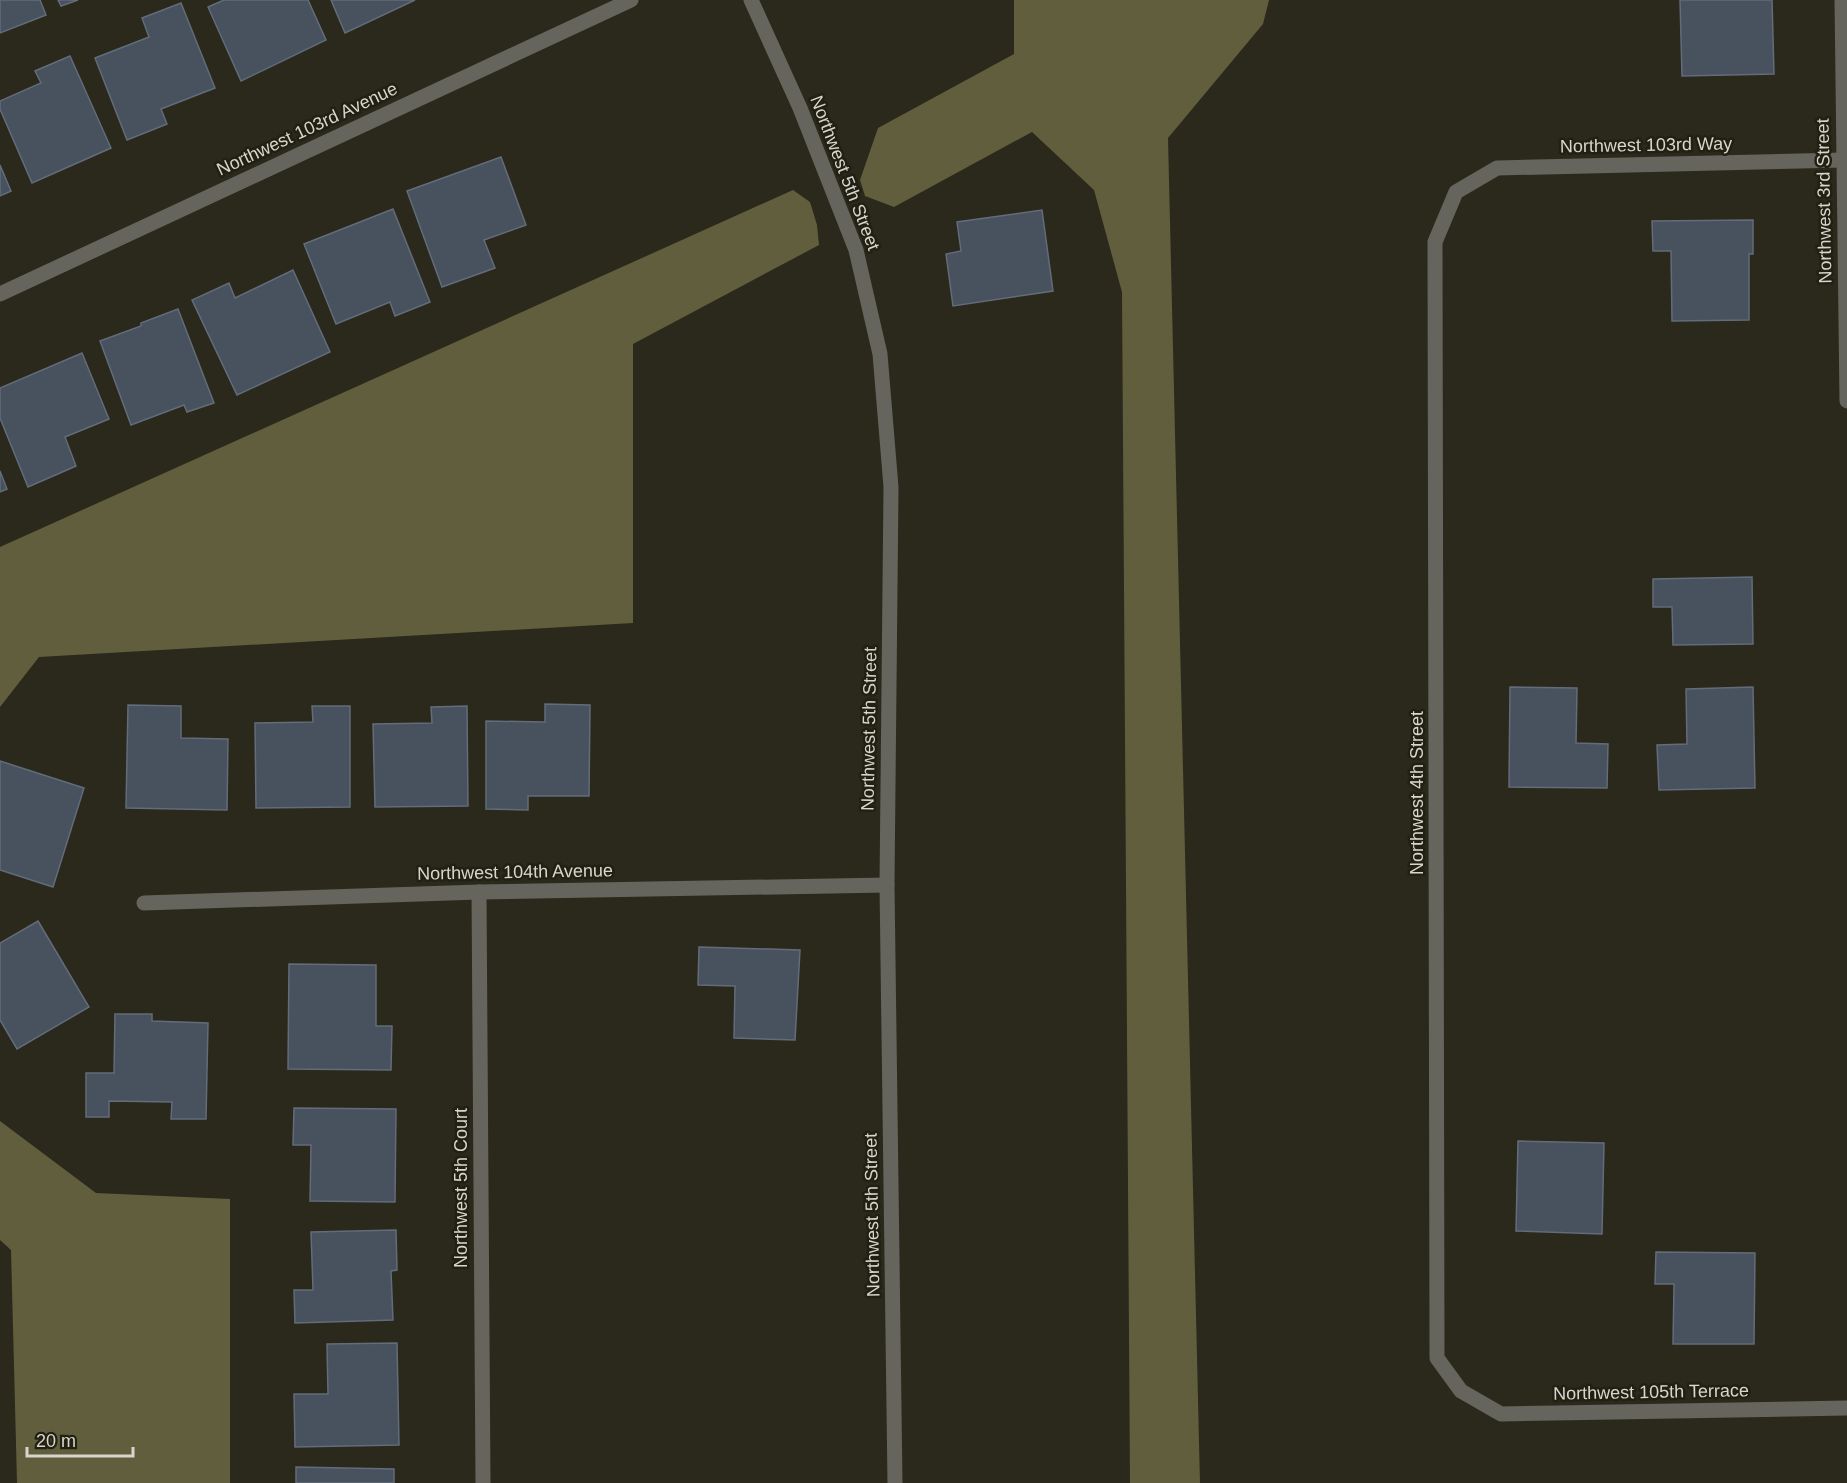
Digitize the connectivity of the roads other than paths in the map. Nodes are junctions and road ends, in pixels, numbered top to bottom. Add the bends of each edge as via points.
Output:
1 (631, 0) edge
2 (751, 0) edge
3 (1842, 0) edge
4 (1843, 160) junction
5 (1456, 192) joint
6 (0, 294) edge
7 (1847, 401) edge
8 (887, 885) junction
9 (479, 892) junction
10 (144, 903) dead end
11 (1461, 1391) joint
12 (1847, 1408) edge
13 (483, 1483) edge
14 (895, 1483) edge

1 - 6 street, Northwest 103rd Avenue
2 - 8 street, Northwest 5th Street via 800,108 856,250 880,354 891,487
3 - 4 street, Northwest 3rd Street
4 - 5 street, Northwest 103rd Way via 1497,168
4 - 7 street, Northwest 3rd Street
5 - 11 street, Northwest 4th Street via 1435,242 1437,1358
8 - 9 street, Northwest 104th Avenue
8 - 14 street, Northwest 5th Street
9 - 10 street, Northwest 104th Avenue
9 - 13 street, Northwest 5th Court
11 - 12 street, Northwest 105th Terrace via 1501,1414

